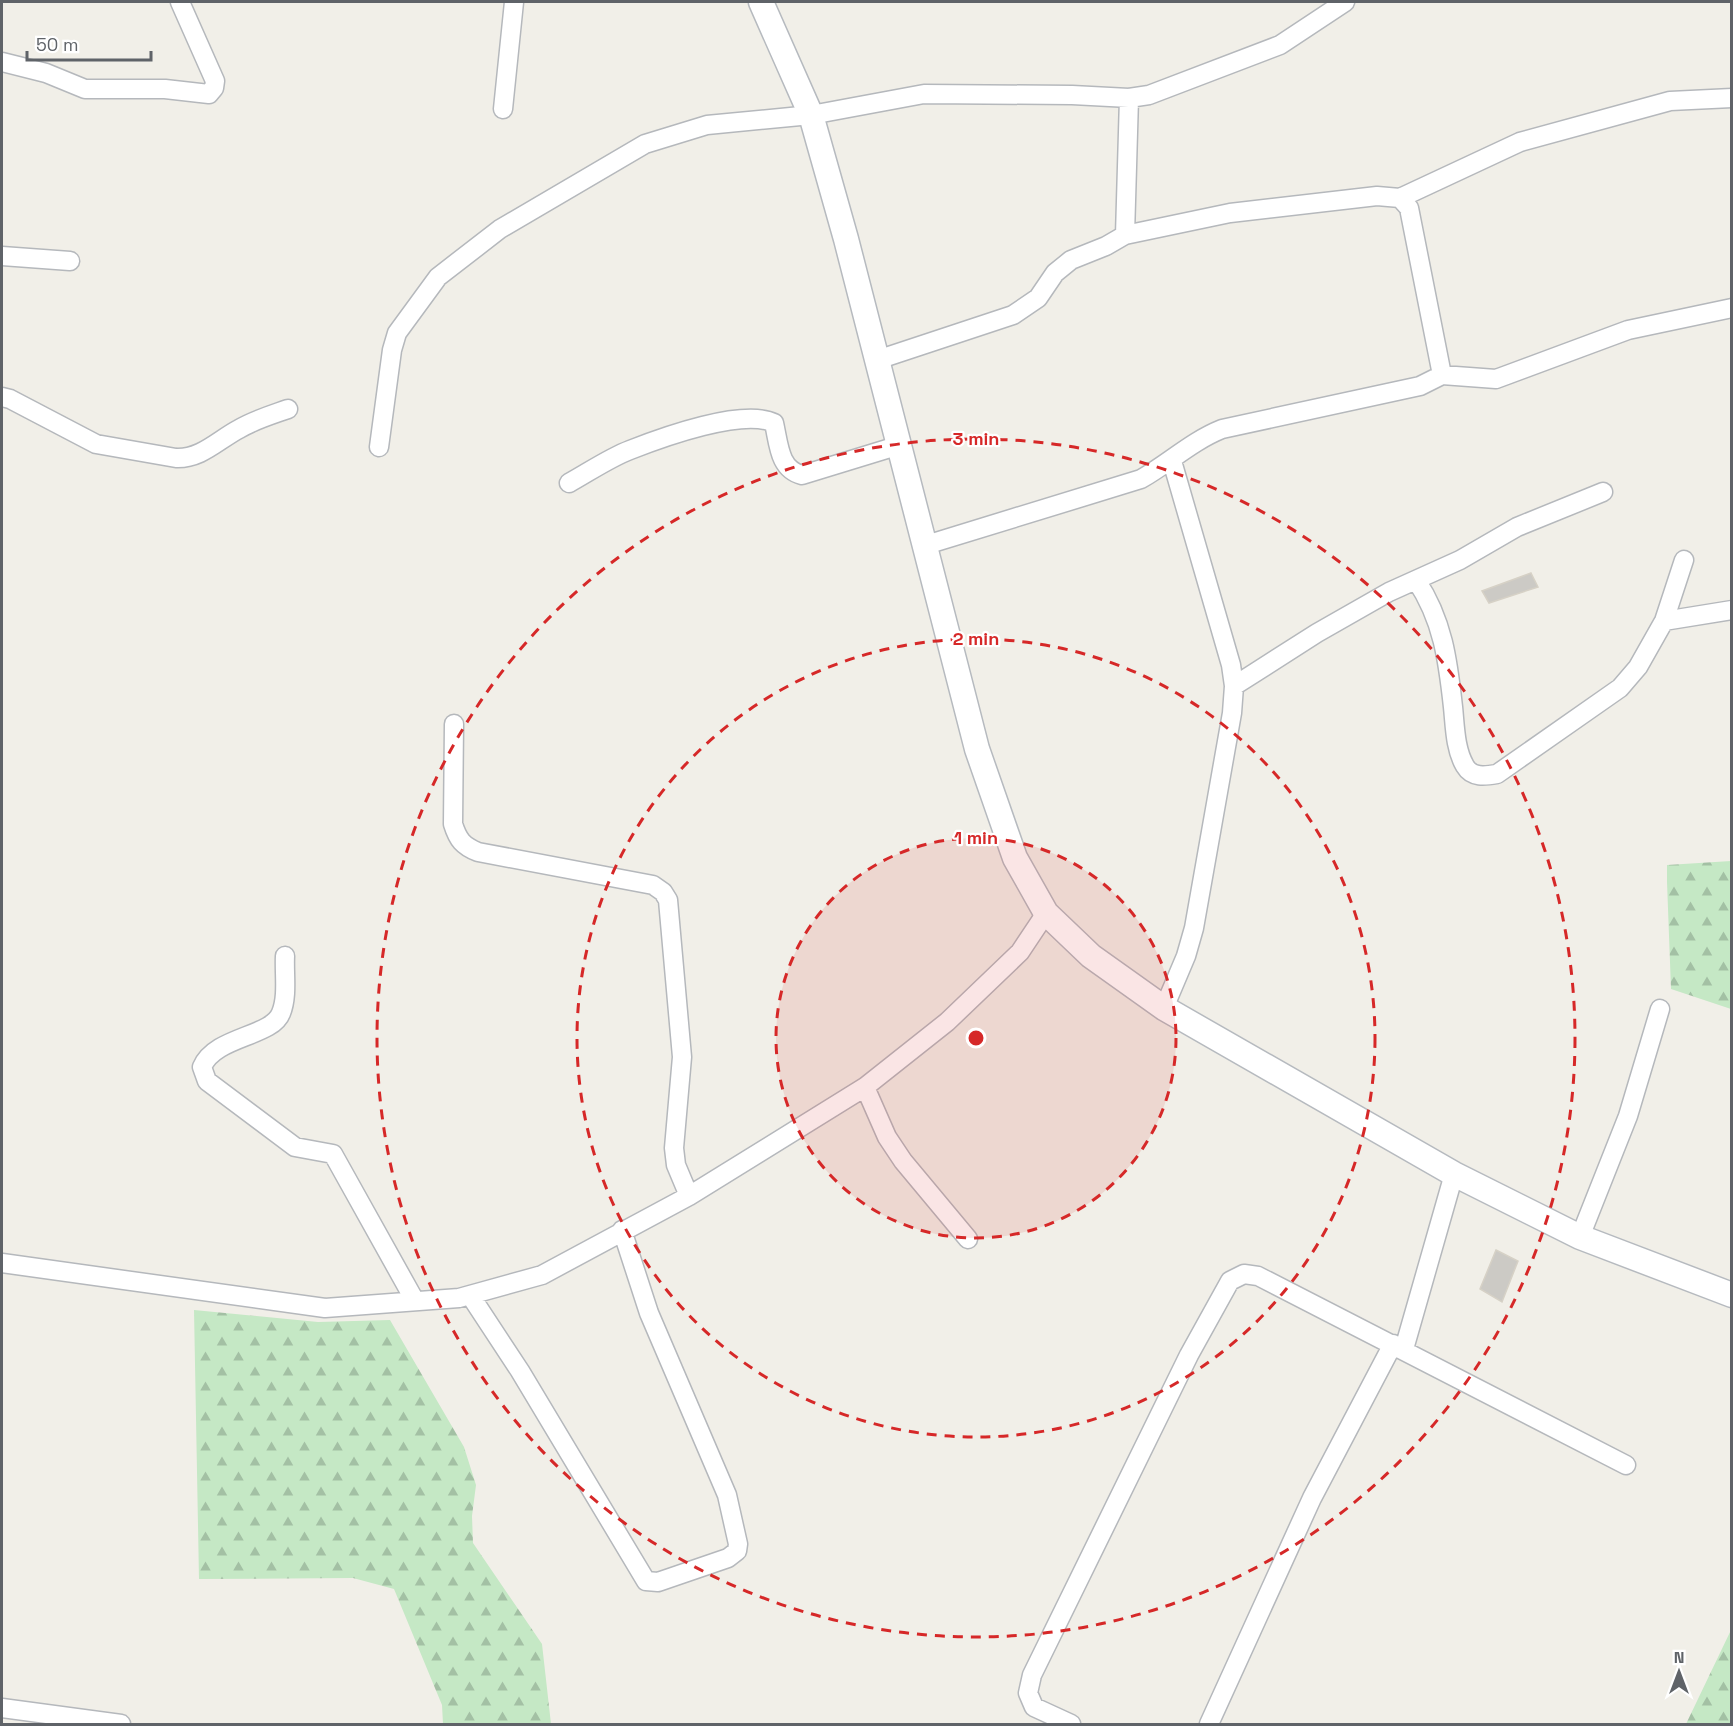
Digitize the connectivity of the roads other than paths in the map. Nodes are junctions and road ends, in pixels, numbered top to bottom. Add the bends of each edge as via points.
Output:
1 (180, 2) edge
2 (514, 2) edge
3 (761, 2) edge
4 (1345, 2) edge
5 (2, 62) edge
6 (1129, 98) junction
7 (1731, 98) edge
8 (503, 109) dead end
9 (811, 115) junction
10 (1400, 198) junction
11 (1125, 235) junction
12 (2, 256) edge
13 (70, 261) dead end
14 (1731, 308) edge
15 (877, 360) junction
16 (1443, 375) junction
17 (2, 397) edge
18 (288, 409) dead end
19 (900, 445) junction
20 (379, 447) dead end
21 (1172, 461) junction
22 (569, 483) dead end
23 (1603, 492) dead end
24 (926, 545) junction
25 (1684, 560) dead end
26 (1416, 580) junction
27 (1731, 610) edge
28 (1664, 621) junction
29 (1234, 686) junction
30 (454, 724) dead end
31 (1046, 913) junction
32 (285, 956) dead end
33 (1164, 1008) junction
34 (1660, 1009) dead end
35 (865, 1087) junction
36 (1454, 1174) junction
37 (689, 1196) junction
38 (622, 1230) junction
39 (1580, 1237) junction
40 (968, 1239) dead end
41 (2, 1263) edge
42 (470, 1295) junction
43 (1731, 1295) edge
44 (415, 1301) junction
45 (1398, 1346) junction
46 (1626, 1464) dead end
47 (2, 1708) edge
48 (122, 1725) edge
49 (1071, 1725) edge
50 (1209, 1725) edge

1 - 5 street via 214,81 209,94 155,88 85,89
2 - 8 street
3 - 9 main road
4 - 6 street via 1280,45 1171,88
6 - 9 street via 924,94
6 - 11 street
7 - 10 street via 1670,101 1520,142
9 - 15 main road
9 - 20 street via 707,124 645,144 500,229 438,277 397,333
10 - 11 street via 1377,196 1230,213
10 - 16 street via 1409,208
11 - 15 street via 1071,260 1055,273 1038,298 1013,315
12 - 13 street
14 - 16 street via 1628,330 1496,379
15 - 19 main road
16 - 21 street via 1420,386 1222,429 1200,438
17 - 18 street via 96,444 176,458 201,453 239,429
19 - 22 street via 802,475 790,472 784,464 774,423 748,418 702,427 629,450
19 - 24 main road
21 - 24 street via 1142,479
21 - 29 street via 1222,631
23 - 26 street via 1516,527
24 - 31 main road via 977,748 1015,858
25 - 28 street
26 - 28 street via 1437,619 1446,650 1456,737 1464,765 1472,774 1483,777 1497,774 1620,688 1638,667
26 - 29 street via 1317,633
27 - 28 street
29 - 33 street via 1194,928
30 - 37 street via 453,824 464,847 653,885 668,900 682,1057 674,1148 676,1165
31 - 33 main road via 1091,956
31 - 35 street via 1012,960 947,1022
32 - 44 street via 281,1013 276,1022 206,1057 202,1067 207,1081 295,1147 333,1154
33 - 36 main road
34 - 39 street via 1628,1116
35 - 37 street
35 - 40 street via 887,1137 903,1161
36 - 39 main road
36 - 45 street
37 - 38 street
38 - 42 street via 542,1275
38 - 42 street via 657,1333 727,1495 738,1544 737,1551 728,1558 658,1582 646,1581
39 - 43 main road
41 - 44 street via 325,1308
42 - 44 street
45 - 46 street
45 - 49 street via 1258,1276 1244,1274 1230,1281 1189,1355 1032,1675 1028,1693 1034,1707
45 - 50 street via 1312,1498
47 - 48 street

